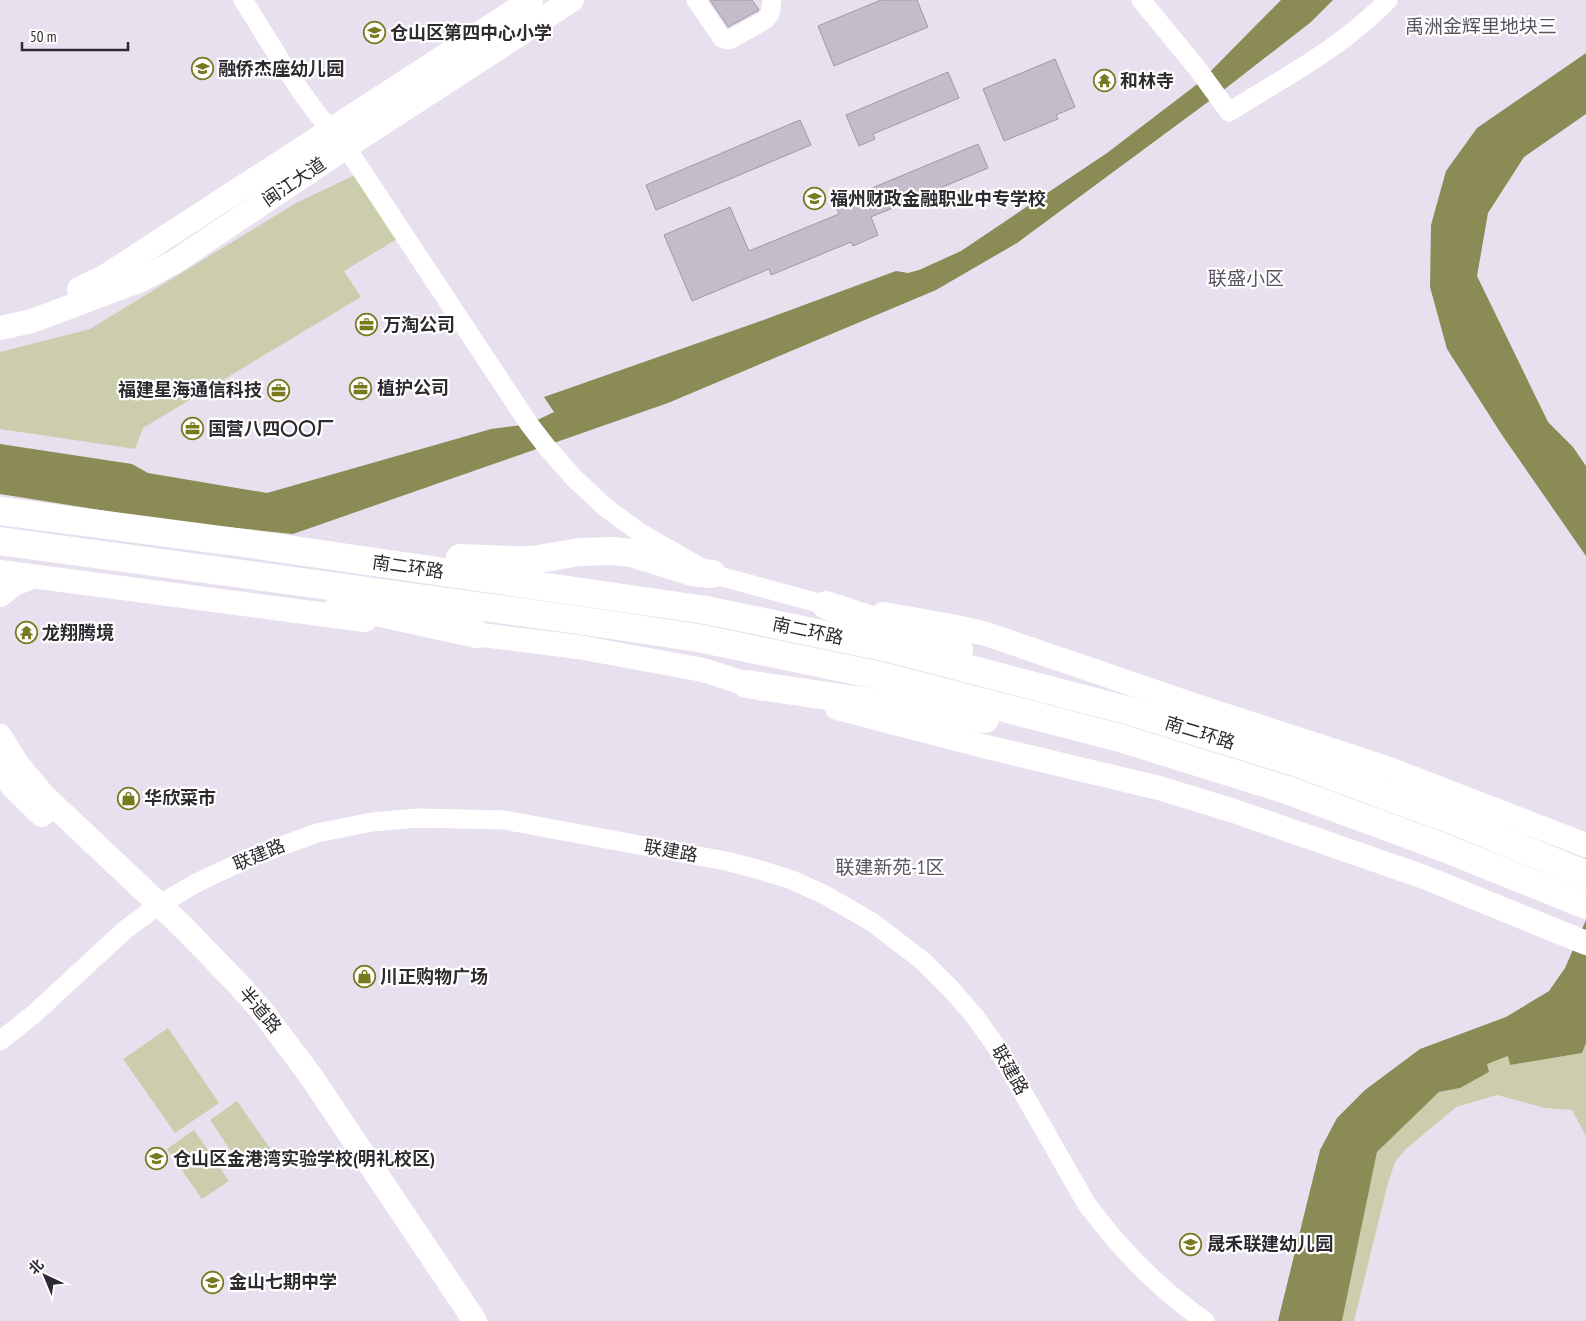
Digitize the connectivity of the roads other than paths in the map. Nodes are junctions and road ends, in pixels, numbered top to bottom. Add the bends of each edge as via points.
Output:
1 (243, 0) edge
2 (531, 0) edge
3 (572, 0) edge
4 (696, 0) edge
5 (772, 0) edge
6 (1141, 0) edge
7 (1388, 0) edge
8 (338, 139) junction
9 (0, 317) edge
10 (0, 328) edge
11 (0, 511) edge
12 (0, 541) edge
13 (258, 545) junction
14 (0, 572) edge
15 (712, 574) junction
16 (250, 575) junction
17 (32, 577) junction
18 (0, 595) edge
19 (826, 605) junction
20 (477, 634) junction
21 (746, 684) junction
22 (1130, 711) junction
23 (0, 736) edge
24 (1120, 738) junction
25 (0, 770) edge
26 (1586, 845) edge
27 (1586, 876) edge
28 (1586, 904) edge
29 (153, 910) junction
30 (1580, 941) edge
31 (0, 1040) edge
32 (457, 1321) edge
33 (475, 1321) edge
34 (1205, 1321) edge

1 - 8 street via 315,111
2 - 8 main road, 闽江大道
3 - 8 main road, 闽江大道
4 - 5 street via 722,38 729,40 765,20 770,14
6 - 7 street via 1229,112 1358,29
8 - 9 main road, 闽江大道 via 104,276 32,310
8 - 10 main road, 闽江大道 via 183,256 141,280 32,321
8 - 15 street via 546,446 574,478 621,519
11 - 13 highway, 南二环路
12 - 16 highway, 南二环路
13 - 15 highway via 512,560 614,551 632,553 692,572
13 - 22 highway, 南二环路 via 706,610 889,648
14 - 17 main road
15 - 19 street
16 - 20 highway via 334,602
16 - 24 highway, 南二环路 via 698,638 880,676
17 - 18 main road via 14,584
17 - 20 main road
19 - 22 highway
19 - 26 main road via 986,634 1389,769
20 - 21 main road via 578,647 703,670
21 - 24 highway
21 - 30 main road via 1160,788 1424,877
22 - 27 highway, 南二环路 via 1295,762 1455,821
23 - 29 main road, 半道路 via 18,765 43,795
24 - 28 highway, 南二环路 via 1287,790
25 - 29 main road, 半道路 via 13,787
29 - 31 street, 联建路 via 111,942 34,1014
29 - 32 main road, 半道路 via 273,1050
29 - 33 main road, 半道路 via 242,987 281,1035
29 - 34 street, 联建路 via 198,882 301,838 352,825 418,818 524,823 726,861 792,880 825,895 886,932 951,989 998,1049 1097,1218 1152,1279

